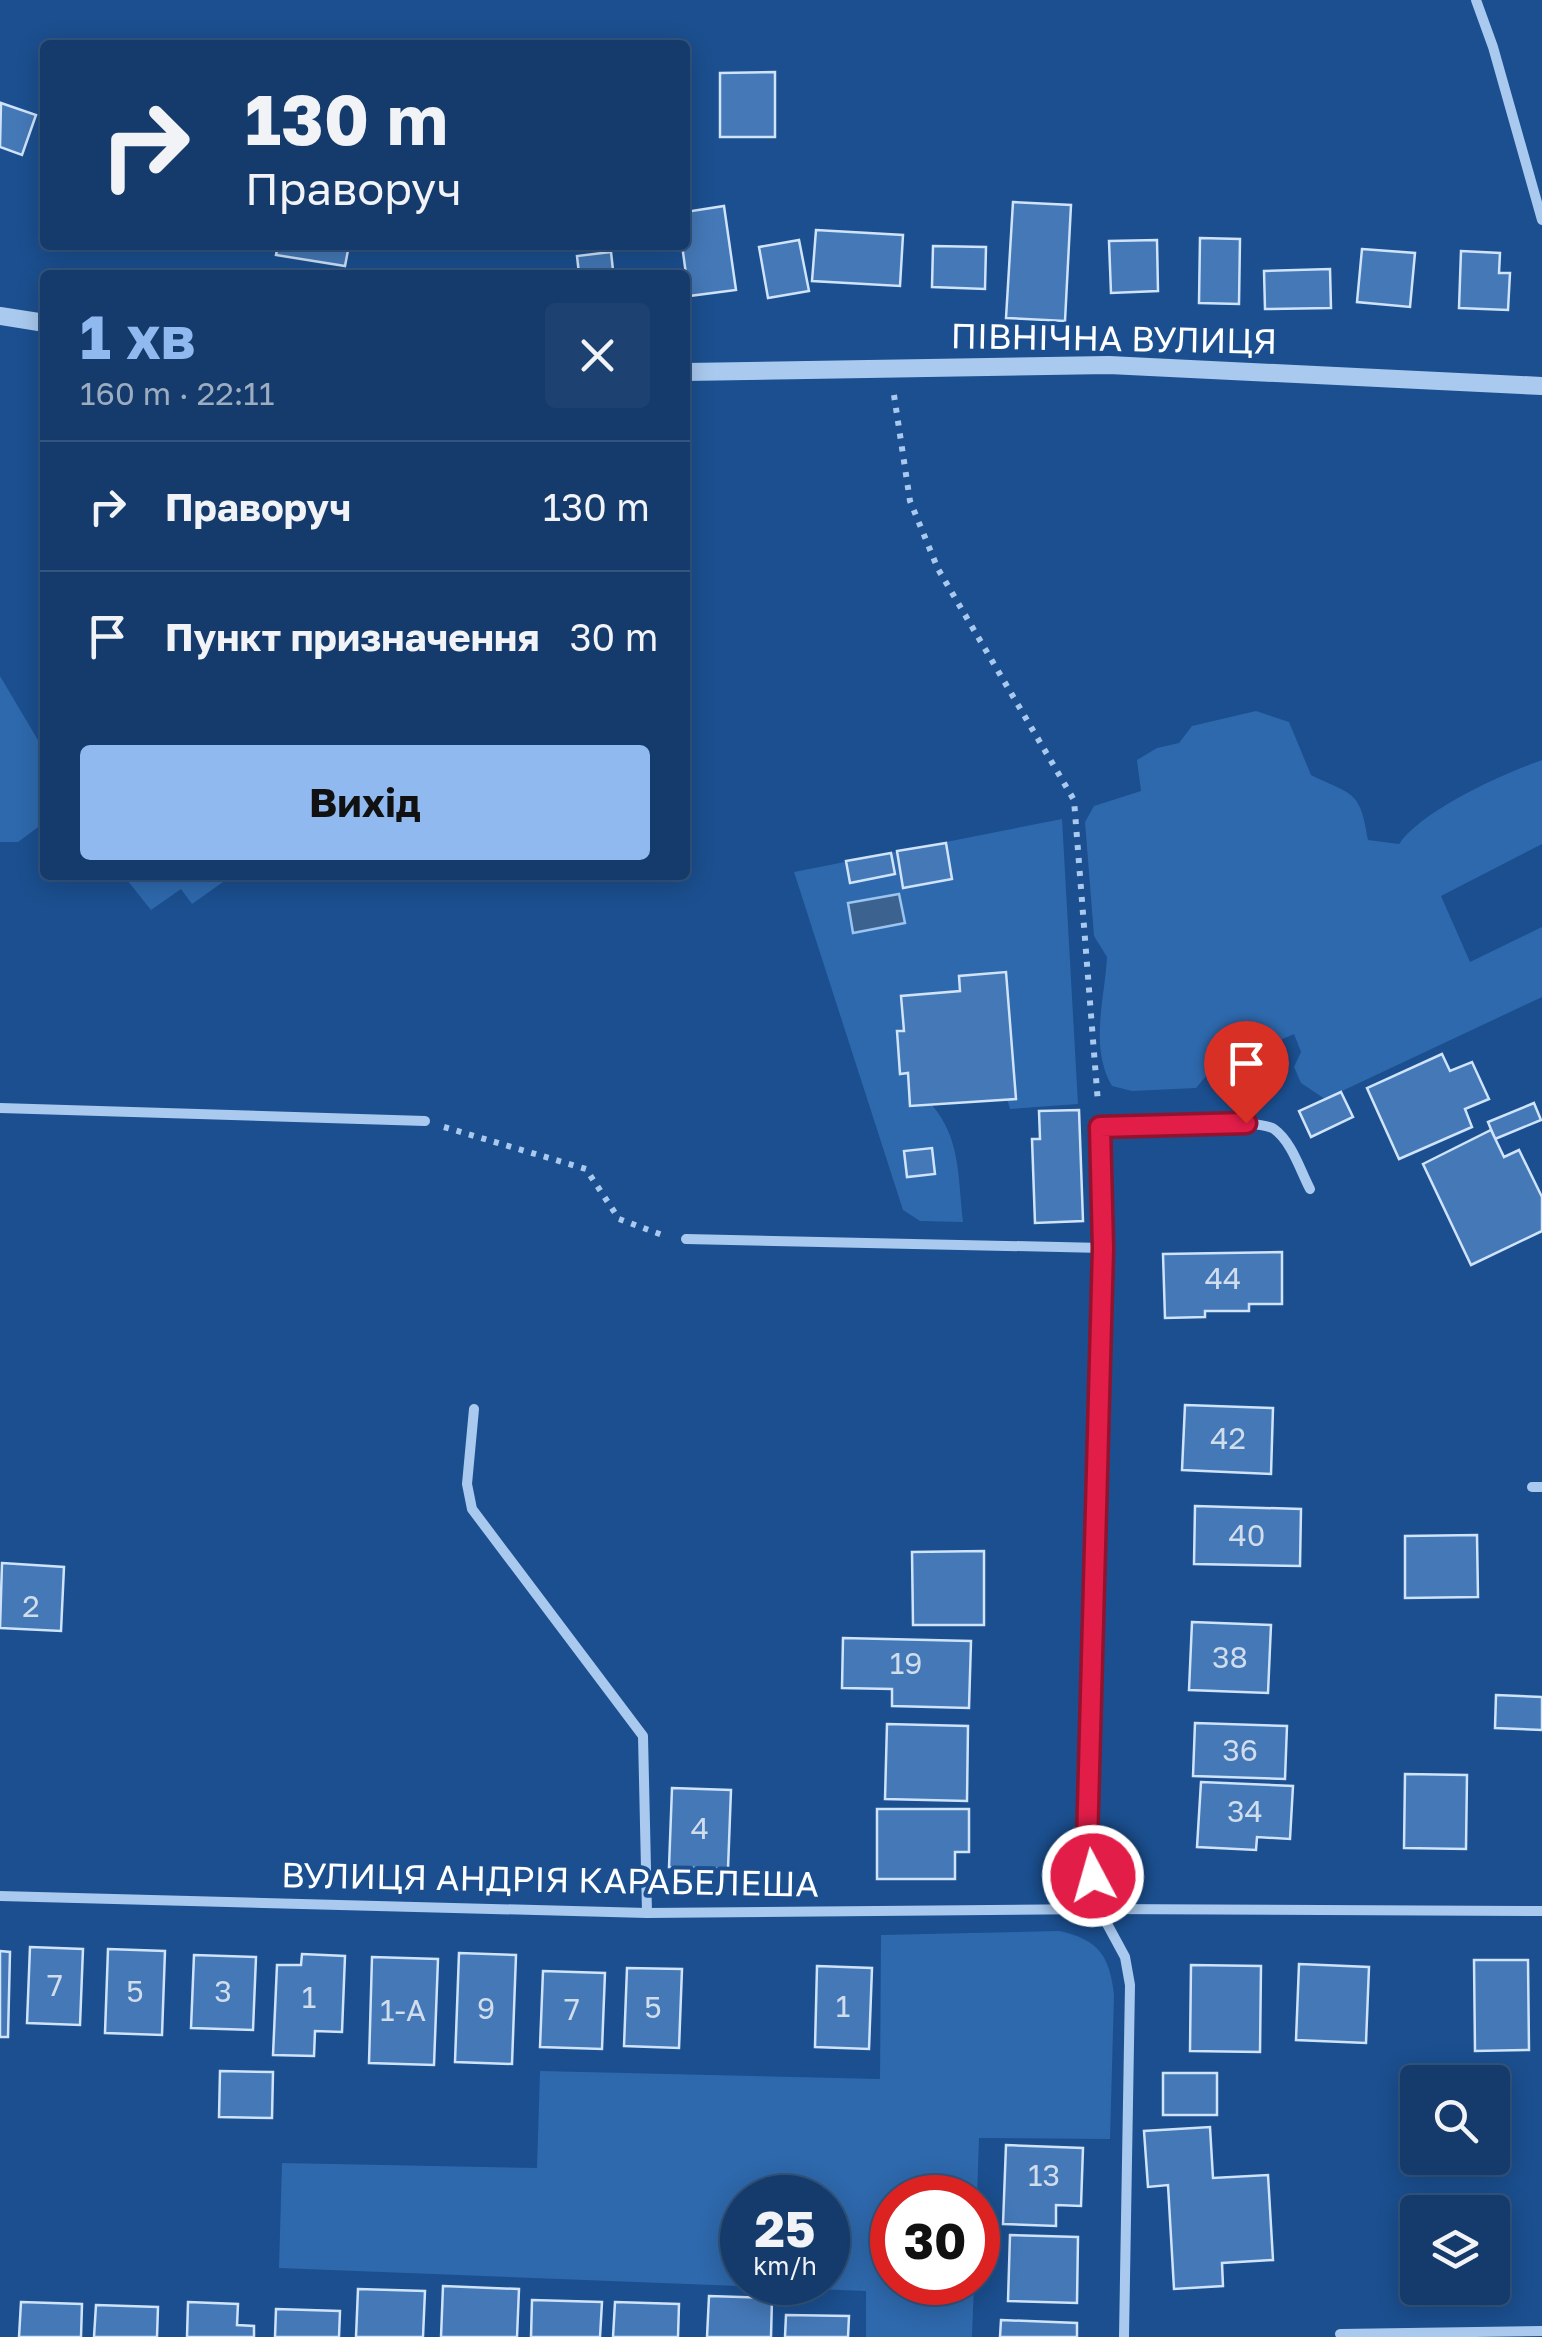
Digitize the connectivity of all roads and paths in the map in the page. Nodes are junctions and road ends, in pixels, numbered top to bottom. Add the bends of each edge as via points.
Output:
1 (1476, 0) edge
2 (1542, 220) edge
3 (0, 316) edge
4 (40, 322) edge
5 (890, 369) junction
6 (690, 372) edge
7 (1542, 386) edge
8 (0, 1108) edge
9 (425, 1121) joint
10 (1100, 1127) junction
11 (1310, 1189) dead end
12 (686, 1239) joint
13 (1103, 1248) junction
14 (474, 1409) dead end
15 (0, 1896) edge
16 (1098, 1909) junction
17 (1542, 1911) edge
18 (647, 1913) junction
19 (1542, 2331) edge
20 (1340, 2334) dead end
21 (1124, 2337) edge

1 - 2 street
3 - 4 street
5 - 6 street, ПІВНІЧНА ВУЛИЦЯ
5 - 7 street, ПІВНІЧНА ВУЛИЦЯ via 1110,366
5 - 10 path via 910,501 931,552 1074,800
8 - 9 street
9 - 12 path via 586,1168 619,1220
10 - 11 street via 1271,1126
10 - 13 street
12 - 13 street
13 - 16 street via 1087,1844
14 - 18 street via 466,1484 472,1509 643,1736
15 - 18 street, ВУЛИЦЯ АНДРІЯ КАРАБЕЛЕША
16 - 17 street, ВУЛИЦЯ АНДРІЯ КАРАБЕЛЕША
16 - 18 street, ВУЛИЦЯ АНДРІЯ КАРАБЕЛЕША
16 - 21 street via 1125,1956 1130,1985
19 - 20 street

